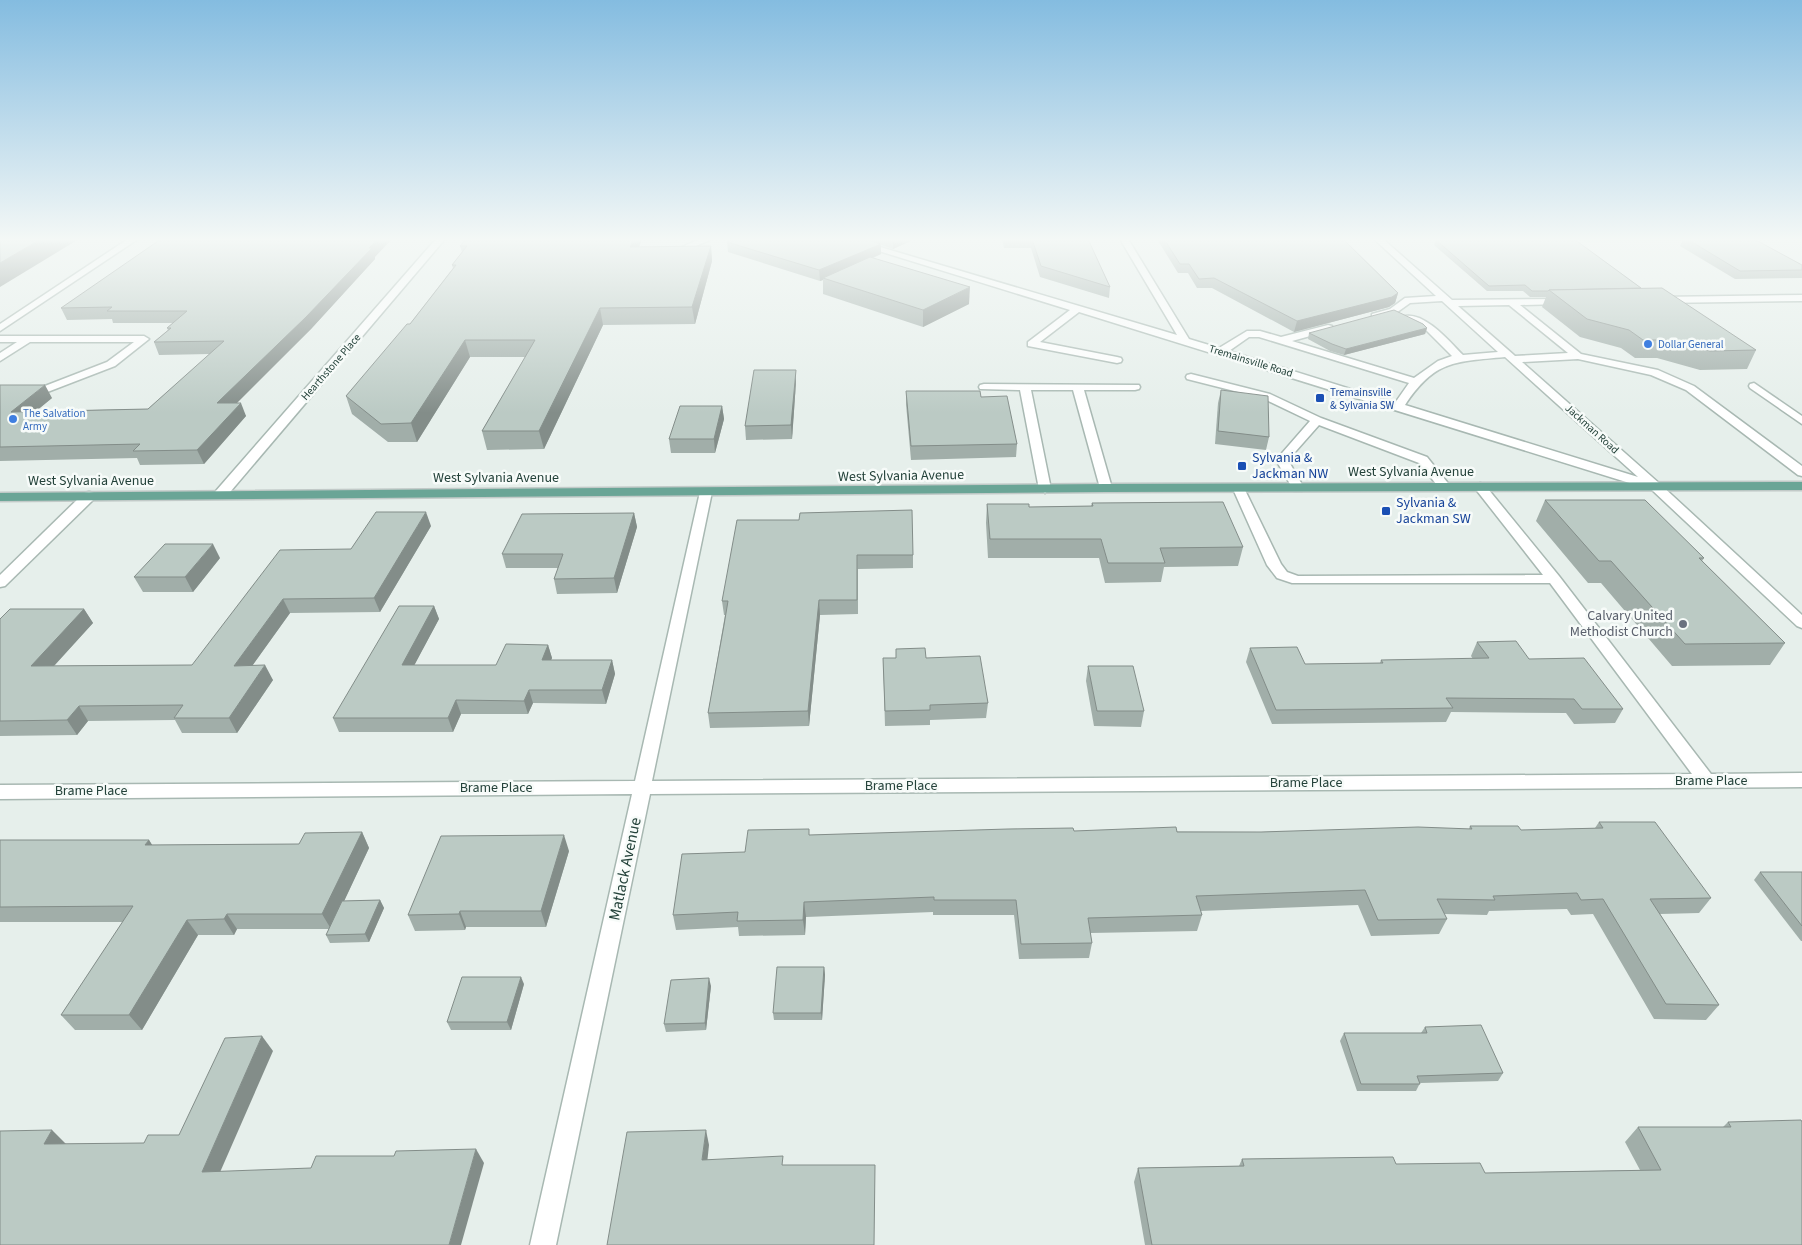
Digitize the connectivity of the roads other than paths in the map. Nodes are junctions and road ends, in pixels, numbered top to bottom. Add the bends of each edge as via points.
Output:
1 (47, 297) edge
2 (391, 297) edge
3 (1037, 297) edge
4 (1159, 297) edge
5 (1444, 297) edge
6 (1802, 298) edge
7 (1447, 300) junction
8 (1647, 300) edge
9 (1569, 301) edge
10 (1511, 302) junction
11 (1077, 309) junction
12 (1393, 311) junction
13 (1365, 318) edge
14 (1337, 326) edge
15 (0, 328) edge
16 (0, 339) edge
17 (28, 339) junction
18 (1282, 340) junction
19 (1185, 341) junction
20 (1221, 352) junction
21 (1510, 356) junction
22 (1578, 356) junction
23 (0, 358) edge
24 (1460, 358) junction
25 (1117, 360) dead end
26 (1191, 376) dead end
27 (1415, 382) junction
28 (1754, 386) dead end
29 (984, 387) dead end
30 (1024, 387) junction
31 (1078, 387) junction
32 (1135, 387) dead end
33 (0, 394) edge
34 (1398, 407) junction
35 (1317, 420) junction
36 (1802, 421) edge
37 (1802, 472) edge
38 (1802, 486) edge
39 (1445, 487) junction
40 (1480, 487) junction
41 (1656, 487) junction
42 (1106, 488) junction
43 (1298, 488) junction
44 (1045, 489) junction
45 (1239, 489) junction
46 (706, 492) junction
47 (220, 495) junction
48 (89, 496) junction
49 (0, 497) edge
50 (1554, 579) junction
51 (0, 583) edge
52 (1802, 623) edge
53 (1802, 780) edge
54 (1707, 781) junction
55 (643, 787) junction
56 (0, 792) edge
57 (543, 1245) edge

1 - 15 street
2 - 47 street, Hearthstone Place
3 - 11 street, Tremainsville Road
4 - 19 street
5 - 7 street, Jackman Road
6 - 8 street
7 - 10 street
7 - 12 street via 1408,300
7 - 21 street, Jackman Road
9 - 10 street
10 - 22 street
11 - 19 street, Tremainsville Road
11 - 25 street via 1032,344
12 - 13 street
12 - 24 street via 1430,328
14 - 18 street
16 - 17 street
17 - 23 street
17 - 33 street via 144,338 111,364 32,394
18 - 20 street via 1247,334
18 - 27 street
19 - 20 street, Tremainsville Road
20 - 34 street, Tremainsville Road
21 - 22 street
21 - 24 street
21 - 41 street, Jackman Road
22 - 37 street via 1654,372 1690,388
24 - 27 street via 1442,363
26 - 35 street via 1266,396
27 - 34 street
28 - 36 street
29 - 30 street
30 - 31 street
30 - 44 street
31 - 32 street
31 - 42 street
34 - 41 street, Tremainsville Road
35 - 39 street via 1423,460
35 - 43 street via 1282,460
38 - 41 main road, West Sylvania Avenue
39 - 40 main road, West Sylvania Avenue
39 - 43 main road, West Sylvania Avenue
40 - 41 main road, West Sylvania Avenue
40 - 50 street
41 - 52 street, Jackman Road
42 - 44 main road, West Sylvania Avenue
42 - 45 main road, West Sylvania Avenue
43 - 45 main road, West Sylvania Avenue
44 - 46 main road, West Sylvania Avenue
45 - 50 street via 1274,565 1282,575 1298,580
46 - 47 main road, West Sylvania Avenue
46 - 55 street, Matlack Avenue
47 - 48 main road, West Sylvania Avenue
48 - 49 main road, West Sylvania Avenue
48 - 51 street
50 - 54 street
53 - 54 street, Brame Place
54 - 55 street, Brame Place
55 - 56 street, Brame Place
55 - 57 street, Matlack Avenue

